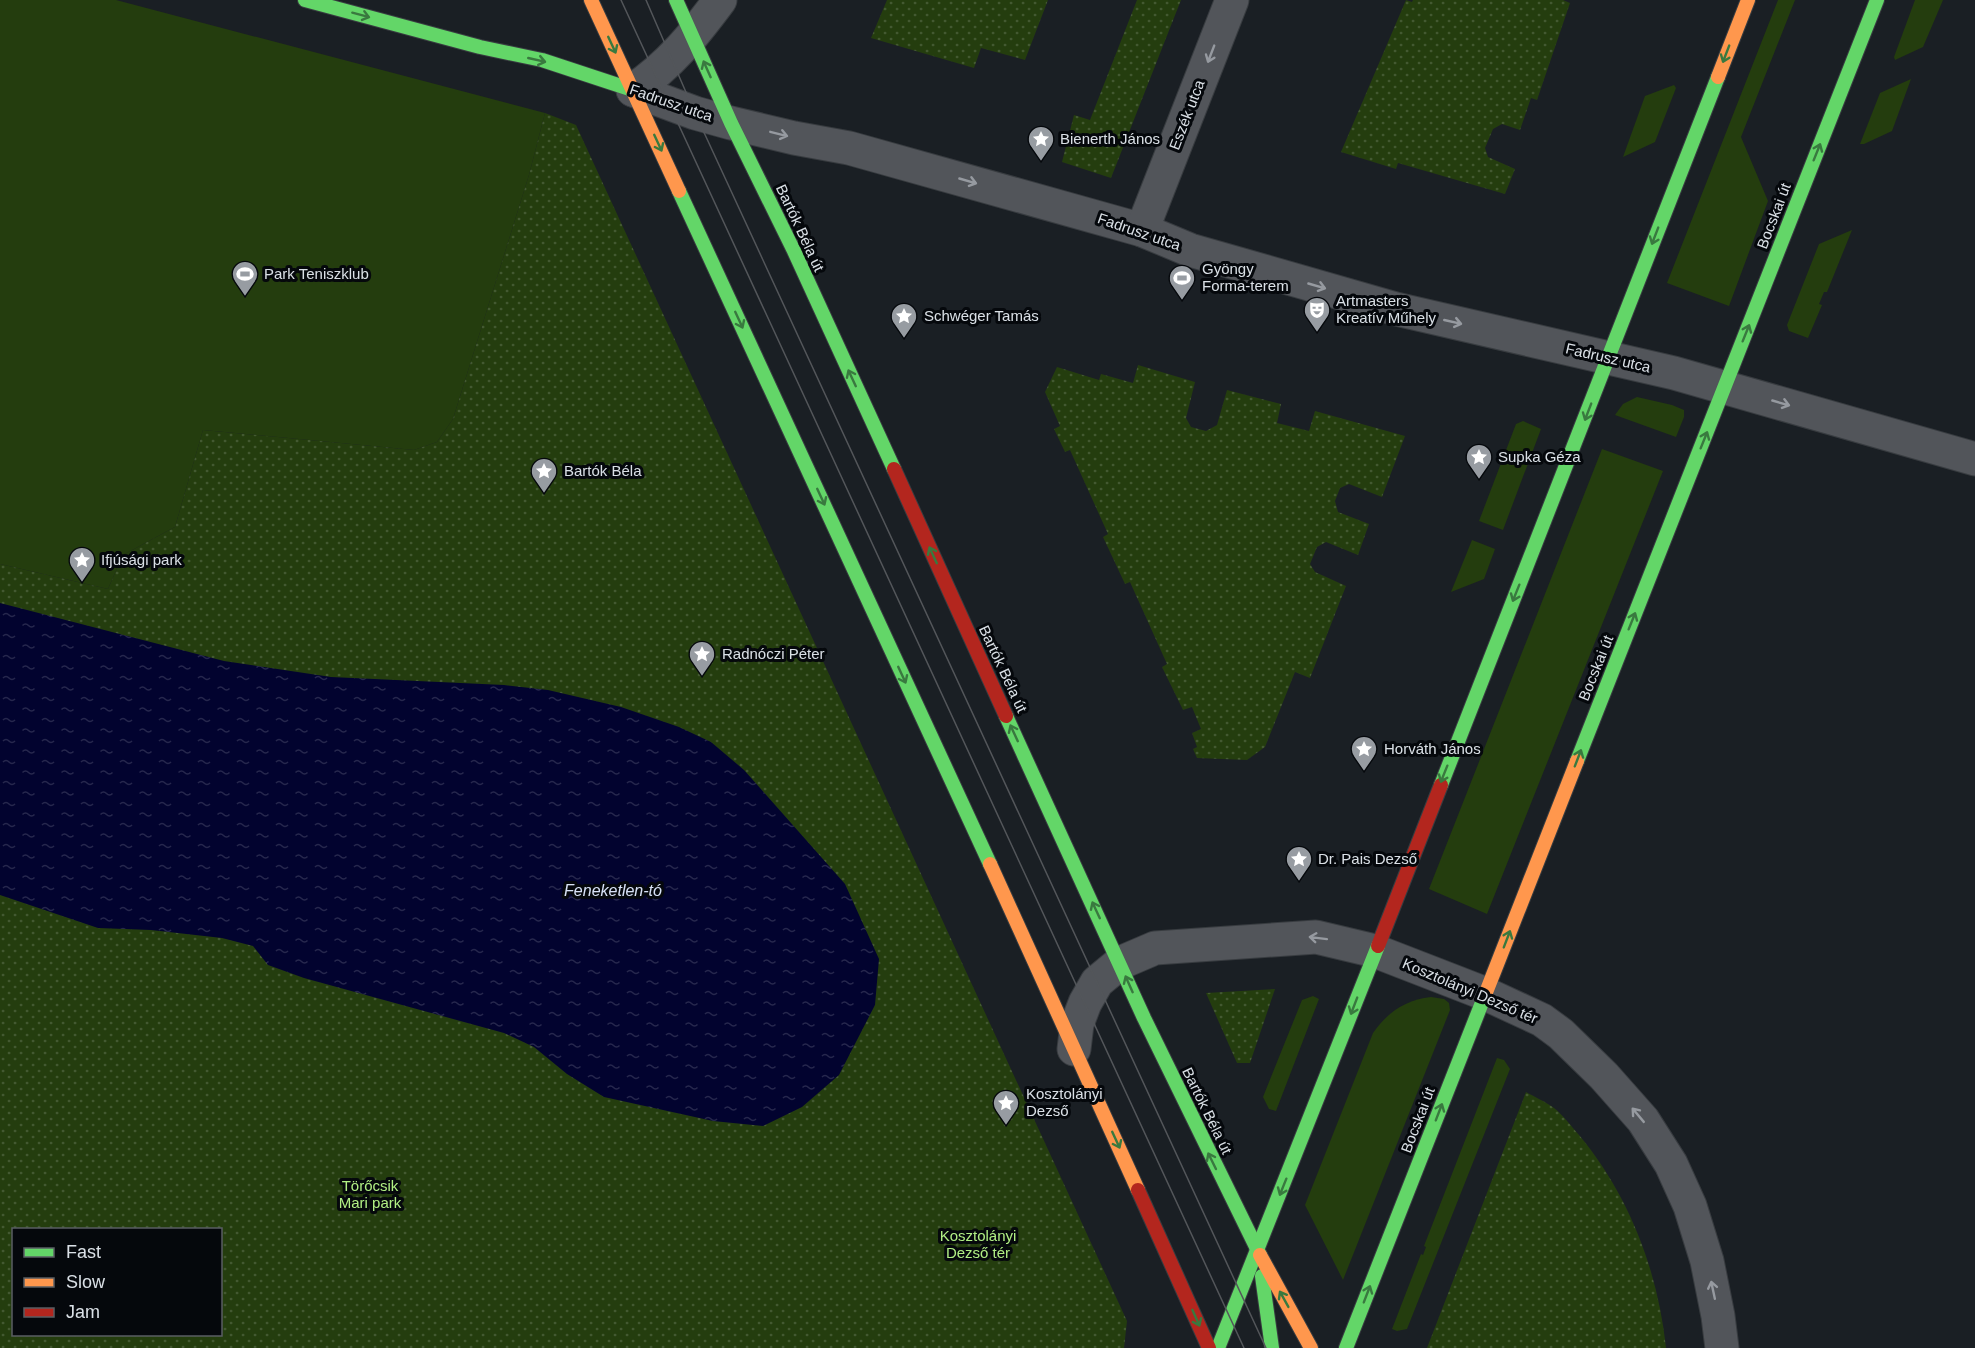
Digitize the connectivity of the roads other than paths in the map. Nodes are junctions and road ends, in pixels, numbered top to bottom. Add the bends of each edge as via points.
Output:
1 (305, 0) edge
2 (591, 0) edge
3 (676, 0) edge
4 (720, 0) edge
5 (1232, 0) edge
6 (1748, 0) edge
7 (1877, 0) edge
8 (692, 36) junction
9 (633, 90) junction
10 (731, 123) junction
11 (1142, 230) junction
12 (1609, 357) junction
13 (1724, 388) junction
14 (1975, 459) edge
15 (1375, 951) junction
16 (1120, 963) junction
17 (1486, 994) junction
18 (1074, 1049) junction
19 (1257, 1250) junction
20 (1209, 1348) edge
21 (1218, 1348) edge
22 (1272, 1348) edge
23 (1311, 1348) edge
24 (1346, 1348) edge
25 (1722, 1348) edge

1 -> 9 main road, Fadrusz utca via 542,60
2 -> 9 main road
3 - 8 main road, Bartók Béla út
4 - 8 street
5 -> 11 street, Eszék utca
6 -> 12 main road
13 -> 7 main road, Bocskai út
8 - 9 street via 656,75
10 -> 8 main road, Bartók Béla út
9 - 10 street, Fadrusz utca
9 -> 18 main road
10 -> 11 street, Fadrusz utca via 849,148
16 -> 10 main road, Bartók Béla út via 794,251
11 -> 12 street, Fadrusz utca via 1191,250 1396,309
12 - 13 street, Fadrusz utca
12 -> 15 main road
13 -> 14 street, Fadrusz utca
17 -> 13 main road, Bocskai út
15 -> 16 street, Kosztolányi Dezső tér via 1316,937 1264,939 1155,948
15 - 17 street, Kosztolányi Dezső tér
15 -> 19 main road
16 - 18 street, Kosztolányi Dezső tér via 1097,982 1084,1003
19 -> 16 main road, Bartók Béla út
24 -> 17 main road, Bocskai út
25 -> 17 street, Kosztolányi Dezső tér via 1707,1261 1690,1206 1671,1164 1643,1120 1561,1034 1542,1020
18 -> 20 main road
19 - 21 main road
19 - 22 main road
23 -> 19 main road, Bartók Béla út

